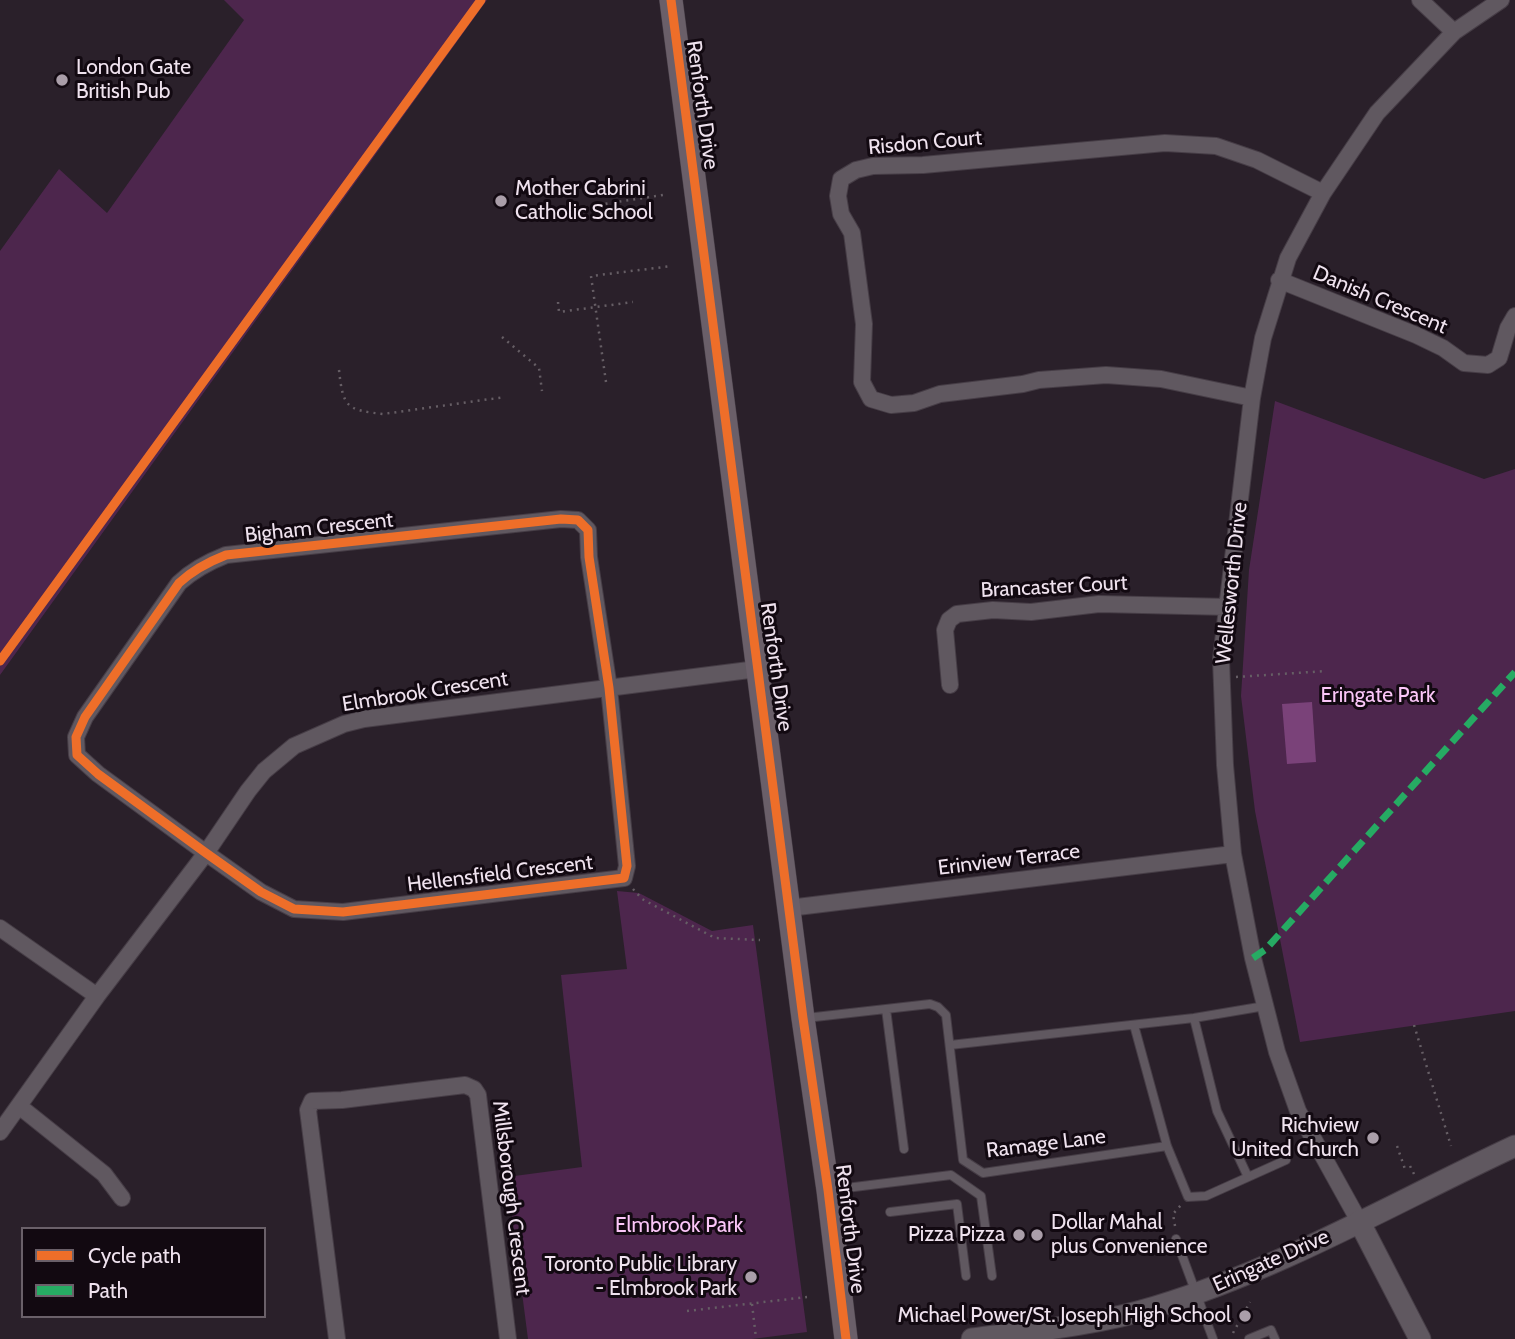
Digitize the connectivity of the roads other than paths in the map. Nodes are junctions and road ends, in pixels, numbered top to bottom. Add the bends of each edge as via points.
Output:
1 (671, 0) edge
2 (1420, 0) edge
3 (1502, 0) edge
4 (1454, 32) junction
5 (1324, 193) junction
6 (1279, 280) junction
7 (1515, 316) edge
8 (1252, 398) junction
9 (1229, 607) junction
10 (757, 669) junction
11 (950, 685) dead end
12 (609, 688) junction
13 (206, 853) junction
14 (1233, 854) junction
15 (789, 908) junction
16 (0, 928) edge
17 (97, 996) junction
18 (1265, 1006) junction
19 (886, 1009) junction
20 (803, 1018) junction
21 (1194, 1018) junction
22 (1134, 1025) junction
23 (950, 1045) junction
24 (19, 1106) junction
25 (0, 1132) edge
26 (1167, 1146) junction
27 (1515, 1146) edge
28 (904, 1149) dead end
29 (1286, 1160) dead end
30 (1248, 1177) junction
31 (828, 1190) junction
32 (122, 1198) dead end
33 (890, 1212) dead end
34 (1359, 1221) junction
35 (1176, 1239) road end
36 (966, 1276) dead end
37 (992, 1276) dead end
38 (1198, 1293) junction
39 (1027, 1335) edge
40 (337, 1339) edge
41 (508, 1339) edge
42 (846, 1339) edge
43 (972, 1339) edge
44 (1213, 1339) edge
45 (1249, 1339) edge
46 (1275, 1339) edge
47 (1420, 1339) edge

1 - 10 main road, Renforth Drive
2 - 4 street
3 - 4 street, Wellesworth Drive
4 - 5 street, Wellesworth Drive via 1377,113
5 - 6 street, Wellesworth Drive
5 - 8 street, Risdon Court via 1257,160 1216,146 1165,142 873,166 841,179 841,214 852,233 864,324 862,382 871,399 891,405 914,403 940,394 1106,375 1161,379
6 - 7 street, Danish Crescent via 1416,335 1473,365 1488,365 1499,358
6 - 8 street, Wellesworth Drive
8 - 9 street, Wellesworth Drive
9 - 11 street, Brancaster Court via 1099,604 957,614 945,630
9 - 14 street, Wellesworth Drive via 1221,659
10 - 12 street, Elmbrook Crescent
10 - 15 main road, Renforth Drive
12 - 13 street, Elmbrook Crescent via 344,723 294,746 264,771
12 - 13 street, Hellensfield Crescent via 627,866 624,878 321,912 295,909 261,892
12 - 13 street, Bigham Crescent via 588,530 578,520 226,555 210,561 179,583 85,717 76,737 77,755 97,774
13 - 17 street, Elmbrook Crescent
14 - 15 street, Erinview Terrace
14 - 18 street, Wellesworth Drive
15 - 20 main road, Renforth Drive
16 - 17 street
17 - 24 street, Elmbrook Crescent
18 - 21 lane
18 - 34 street, Wellesworth Drive via 1298,1111
19 - 20 lane, Ramage Lane
19 - 23 lane, Ramage Lane via 939,1007 946,1015
19 - 28 lane
20 - 31 main road, Renforth Drive
21 - 22 lane
21 - 30 lane via 1217,1111
22 - 23 lane
22 - 26 lane
23 - 26 lane, Ramage Lane via 963,1160 983,1173
24 - 25 street, Elmbrook Crescent
24 - 32 street via 104,1174
26 - 30 lane via 1188,1197 1206,1196
27 - 34 street, Eringate Drive
29 - 30 lane
31 - 37 lane via 951,1175 981,1196
31 - 42 main road, Renforth Drive
33 - 36 lane via 957,1204
34 - 38 street, Eringate Drive
34 - 47 street, Wellesworth Drive
35 - 38 lane
38 - 39 street, Eringate Drive
38 - 44 lane
39 - 43 street, Eringate Drive
40 - 41 street, Millsborough Crescent via 308,1110 312,1101 466,1085 478,1095
45 - 46 lane via 1271,1330

